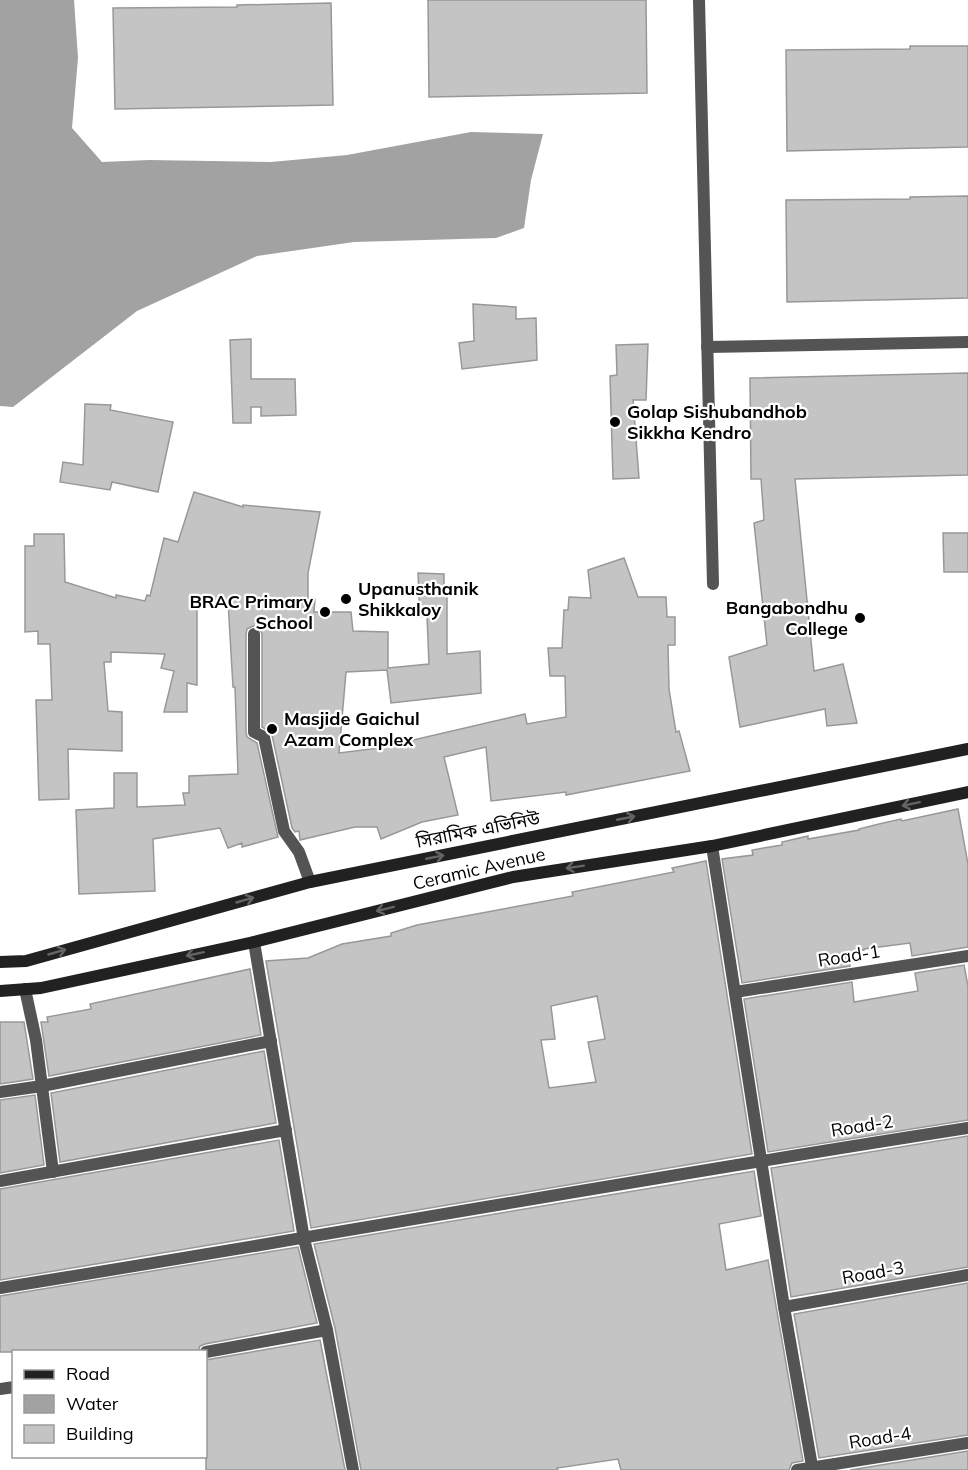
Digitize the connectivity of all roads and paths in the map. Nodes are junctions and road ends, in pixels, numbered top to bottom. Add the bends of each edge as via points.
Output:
1 (699, 0) edge
2 (968, 342) edge
3 (707, 347) junction
4 (713, 584) dead end
5 (254, 634) dead end
6 (968, 749) edge
7 (968, 792) edge
8 (712, 846) junction
9 (310, 882) junction
10 (254, 942) junction
11 (968, 956) edge
12 (0, 962) edge
13 (25, 989) junction
14 (0, 991) edge
15 (735, 992) junction
16 (271, 1041) junction
17 (42, 1086) junction
18 (0, 1092) edge
19 (968, 1128) edge
20 (286, 1130) junction
21 (761, 1160) junction
22 (52, 1172) junction
23 (0, 1181) edge
24 (304, 1239) junction
25 (968, 1275) edge
26 (0, 1288) edge
27 (784, 1307) junction
28 (327, 1330) junction
29 (207, 1352) edge
30 (968, 1443) edge
31 (812, 1466) junction
32 (353, 1470) edge
33 (797, 1470) edge

1 - 3 street
2 - 3 street
3 - 4 street
5 - 9 street via 254,732 264,737 284,831 299,852
9 -> 6 main road, সিরামিক এভিনিউ
7 -> 8 main road, Ceramic Avenue
8 -> 10 main road, Ceramic Avenue via 513,877
8 - 15 street
12 -> 9 main road, সিরামিক এভিনিউ via 26,961
10 -> 13 main road, Ceramic Avenue
10 - 16 street
11 - 15 street, Road-1
13 - 14 main road, Ceramic Avenue
13 - 17 street
15 - 21 street
16 - 17 street
16 - 20 street
17 - 18 street
17 - 22 street
19 - 21 street, Road-2
20 - 22 street
20 - 24 street
21 - 24 street, Road-2
21 - 27 street
22 - 23 street
24 - 26 street, Road-2
24 - 28 street
25 - 27 street, Road-3
27 - 31 street
28 - 29 street
28 - 32 street
30 - 31 street, Road-4
31 - 33 street, Road-4

